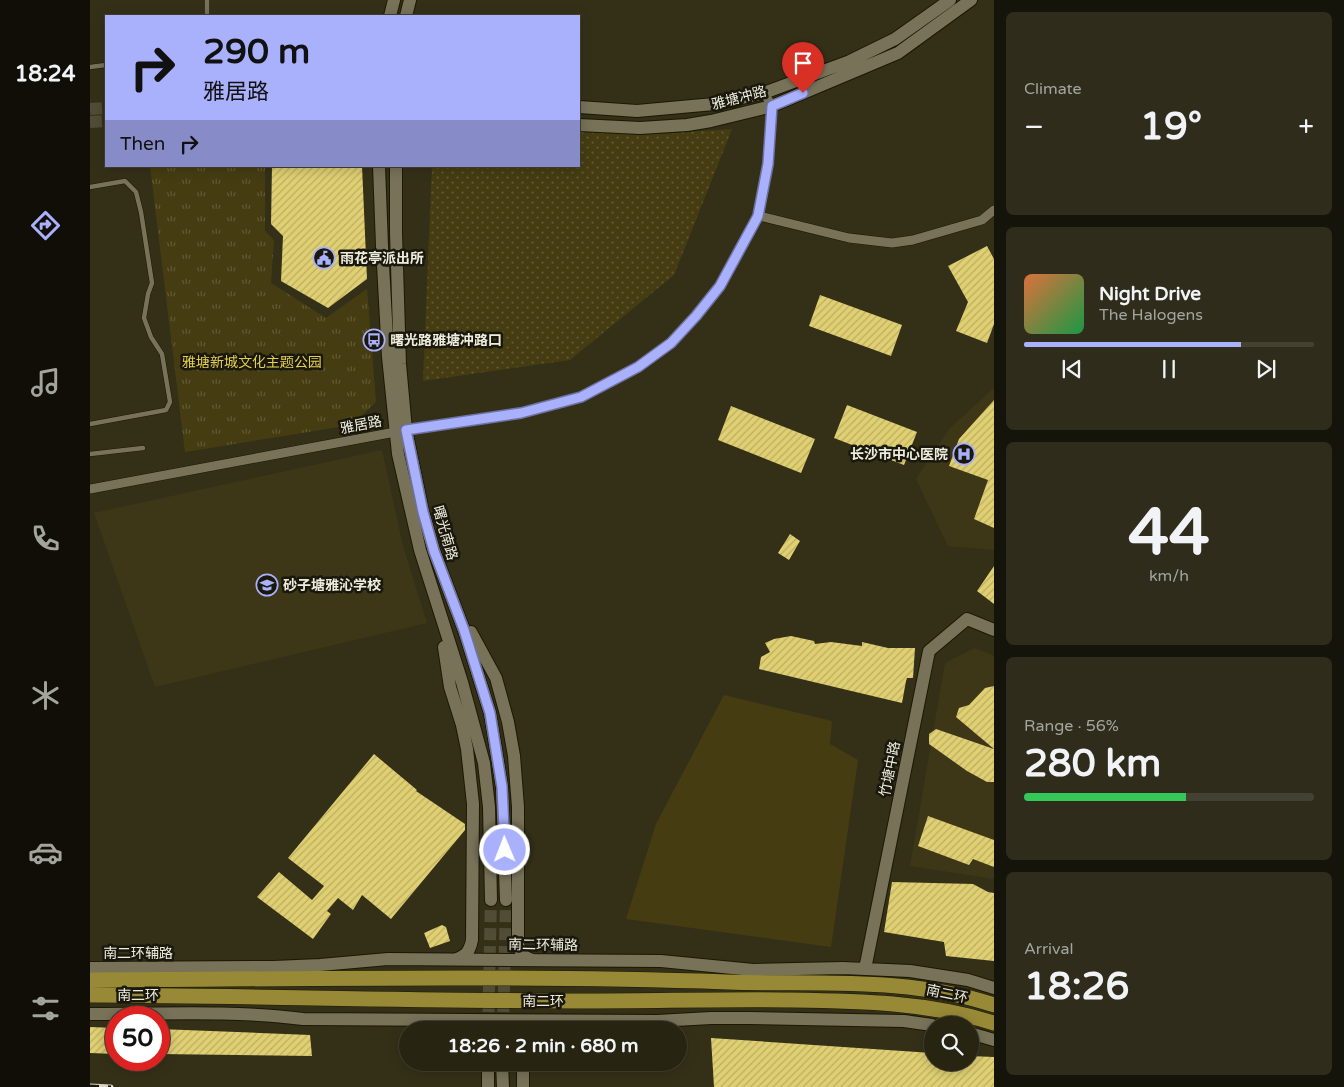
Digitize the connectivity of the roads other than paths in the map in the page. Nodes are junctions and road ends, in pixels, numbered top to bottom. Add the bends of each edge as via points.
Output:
1 (207, 0) edge
2 (394, 0) edge
3 (410, 0) edge
4 (950, 0) edge
5 (971, 0) edge
6 (207, 15) edge
7 (390, 15) edge
8 (406, 15) edge
9 (105, 65) edge
10 (90, 67) edge
11 (764, 93) junction
12 (772, 106) junction
13 (580, 107) edge
14 (580, 125) edge
15 (379, 167) edge
16 (396, 167) edge
17 (90, 187) edge
18 (994, 210) edge
19 (758, 216) junction
20 (90, 424) edge
21 (400, 431) junction
22 (143, 448) dead end
23 (90, 454) edge
24 (90, 490) edge
25 (453, 598) junction
26 (436, 602) junction
27 (994, 630) edge
28 (491, 900) tunnel mouth
29 (506, 900) tunnel mouth
30 (455, 959) junction
31 (533, 960) junction
32 (90, 968) edge
33 (865, 969) junction
34 (90, 980) edge
35 (994, 988) edge
36 (90, 995) edge
37 (994, 1005) edge
38 (90, 1014) edge
39 (657, 1021) edge
40 (399, 1022) edge
41 (994, 1023) edge
42 (924, 1024) edge
43 (979, 1036) edge
44 (994, 1040) edge
45 (488, 1071) edge
46 (502, 1071) edge
47 (523, 1071) edge
48 (488, 1087) edge
49 (503, 1087) edge
50 (523, 1087) edge

1 - 6 lane
2 - 7 main road
3 - 8 main road
4 - 11 main road, 雅塘冲路 via 895,39 850,61
5 - 12 main road, 雅塘冲路 via 898,53
9 - 10 lane
11 - 12 street
11 - 13 main road, 雅塘冲路 via 714,104 637,111
12 - 14 main road, 雅塘冲路 via 687,125 640,128
12 - 19 street, 雅居路 via 768,164
15 - 21 main road, 曙光南路 via 383,264
16 - 21 main road, 曙光南路
17 - 20 lane via 125,181 136,192 152,283 144,318 162,354 170,402 166,410
18 - 19 street via 982,220 892,243 849,238
19 - 21 street, 雅居路 via 720,286 671,343 638,367 581,397 554,405
21 - 24 street, 雅居路
21 - 25 main road, 曙光南路 via 434,551
21 - 26 main road, 曙光南路 via 409,509
22 - 23 lane
25 - 29 main road, 曙光南路 via 495,740 502,787
25 - 31 main road via 496,678 508,722 518,807 518,943 521,954
26 - 28 main road, 曙光南路 via 484,763 489,807
26 - 30 main road via 450,687 467,749 472,804 471,945 466,954
27 - 33 main road, 竹塘中路 via 967,619 929,651
30 - 31 main road, 南二环辅路
30 - 32 main road, 南二环辅路 via 388,959 274,968
31 - 33 main road, 南二环辅路 via 661,961 753,970
33 - 35 main road, 南二环辅路 via 910,971 968,980
34 - 37 highway, 南二环 via 515,978 842,983 919,988
36 - 41 highway, 南二环 via 556,1001 858,1000 938,1008
38 - 40 main road via 219,1013
39 - 42 main road via 711,1018
43 - 44 main road
45 - 48 main road
46 - 49 main road
47 - 50 main road

